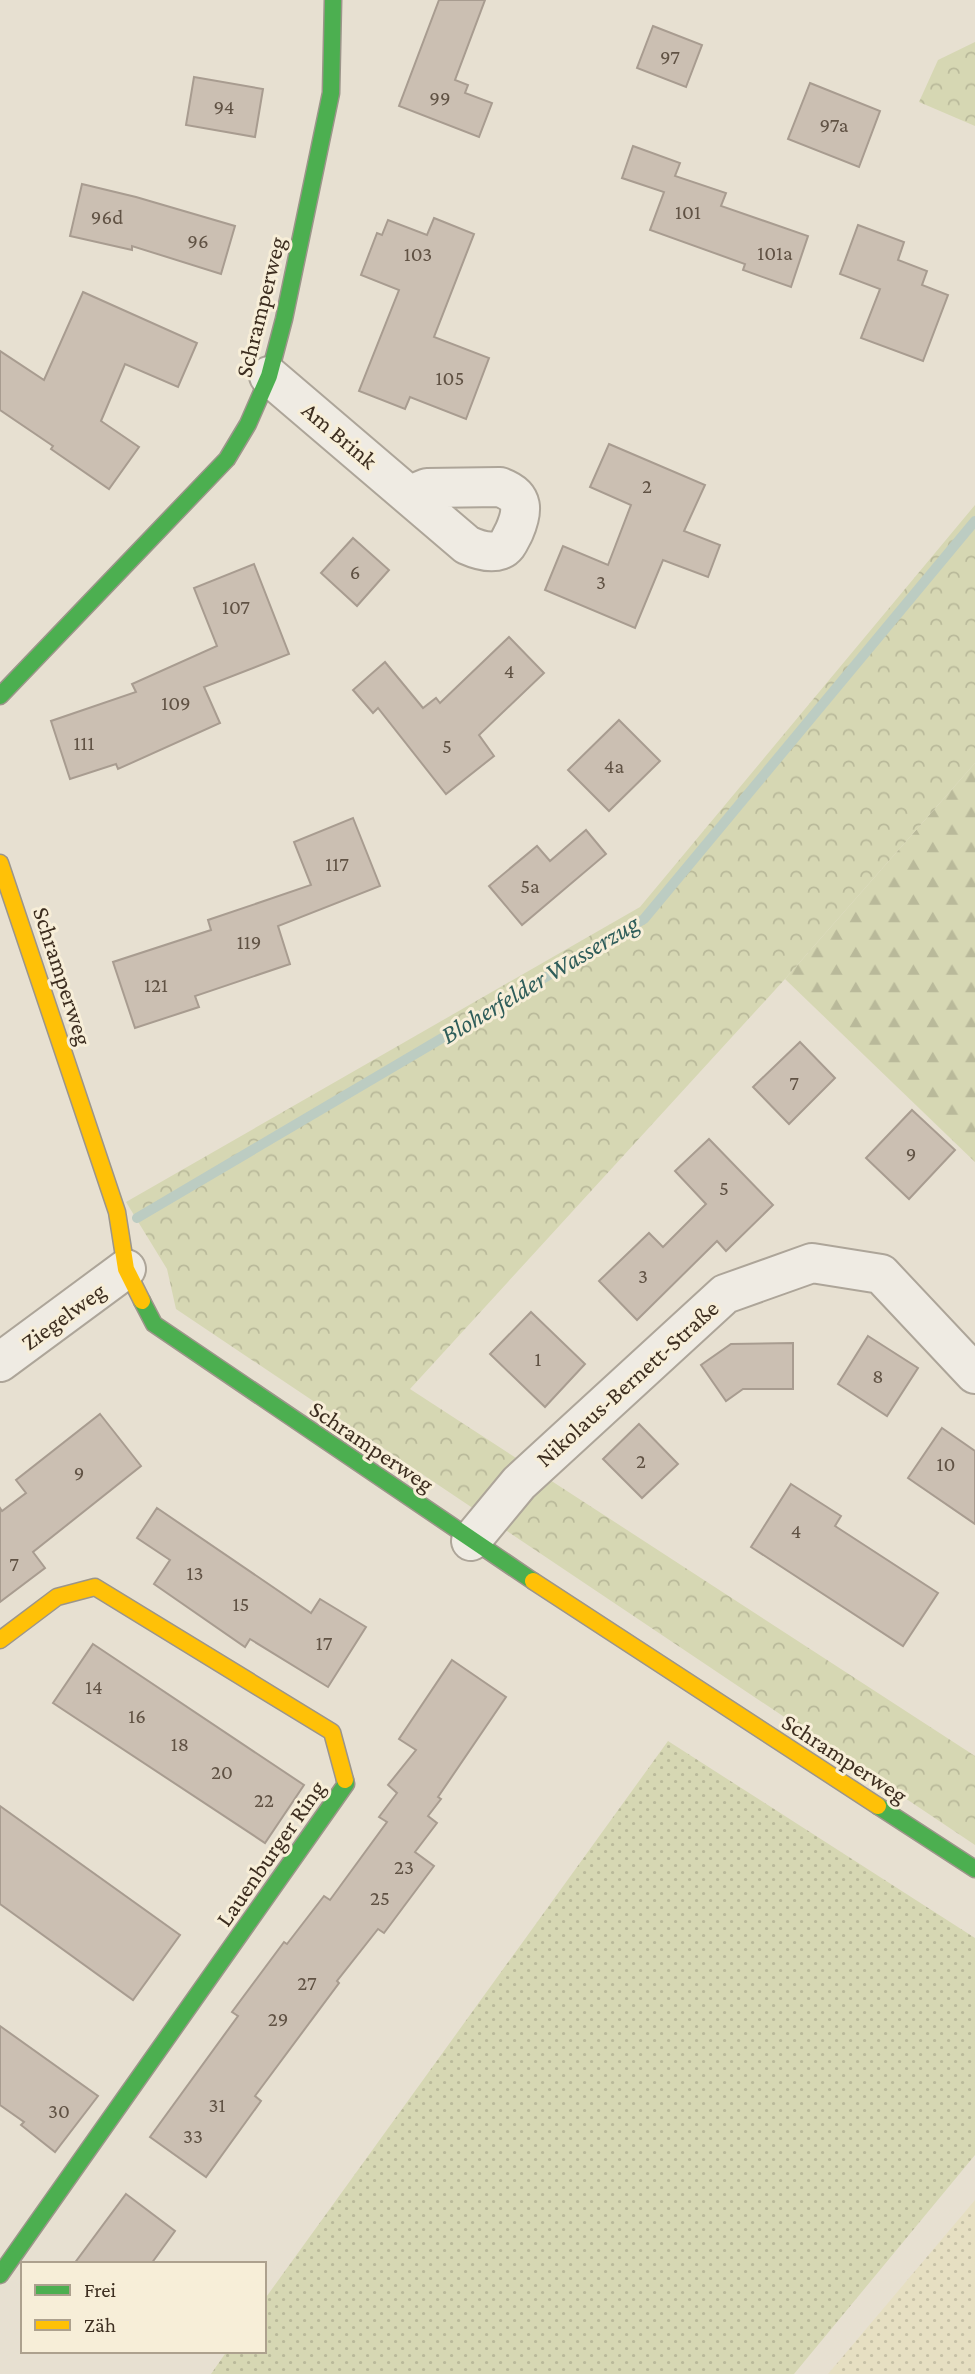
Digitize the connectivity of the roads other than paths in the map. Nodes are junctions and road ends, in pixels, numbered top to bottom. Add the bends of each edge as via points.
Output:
1 (333, 0) edge
2 (270, 376) junction
3 (410, 495) dead end
4 (0, 696) edge
5 (0, 863) edge
6 (126, 1269) junction
7 (0, 1362) edge
8 (975, 1374) edge
9 (471, 1541) junction
10 (0, 1640) edge
11 (975, 1869) edge
12 (0, 2275) edge

1 - 2 street, Schramperweg via 331,93
2 - 3 street, Am Brink
2 - 4 street, Schramperweg via 227,459
5 - 6 street, Schramperweg via 117,1212
6 - 7 street, Ziegelweg
6 - 9 street, Schramperweg via 154,1324
8 - 9 street, Nikolaus-Bernett-Straße via 881,1274 812,1262 726,1294 519,1483
9 - 11 street, Schramperweg
10 - 12 street, Lauenburger Ring via 57,1597 95,1587 332,1732 346,1784

